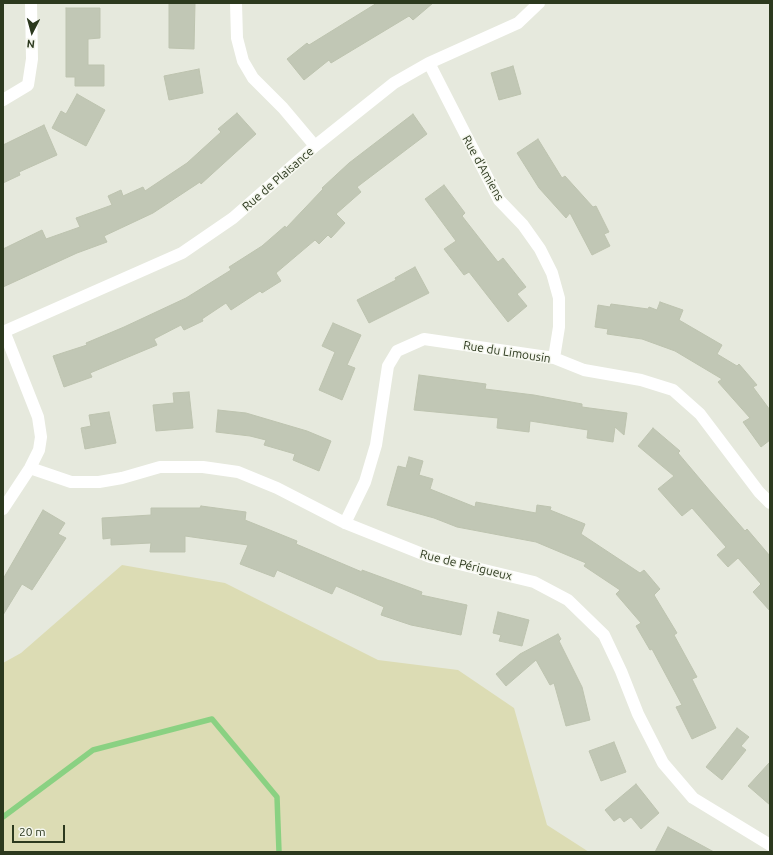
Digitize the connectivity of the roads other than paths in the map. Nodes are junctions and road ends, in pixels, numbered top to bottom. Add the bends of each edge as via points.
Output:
1 (31, 3) edge
2 (236, 3) edge
3 (539, 3) edge
4 (429, 63) junction
5 (3, 100) edge
6 (316, 146) junction
7 (3, 332) edge
8 (554, 358) junction
9 (30, 468) junction
10 (770, 503) edge
11 (3, 508) edge
12 (345, 523) junction
13 (770, 845) edge

1 - 5 street via 32,59 28,85
2 - 6 street via 236,38 243,61 253,78
3 - 4 street, Rue de Plaisance via 518,23
4 - 6 street, Rue de Plaisance via 394,83
4 - 8 street, Rue d'Amiens via 499,200 523,225 540,249 552,273 559,298 559,327
6 - 7 street, Rue de Plaisance via 233,218 182,254
7 - 9 street via 38,417 41,437 39,450
8 - 10 street, Rue du Limousin via 584,370 641,380 673,390 700,414
8 - 12 street, Rue du Limousin via 424,339 397,351 388,366 376,445 365,482
9 - 11 street
9 - 12 street, Rue de Périgueux via 71,482 114,480 160,467 203,467 238,472 277,488
12 - 13 street, Rue de Périgueux via 430,557 534,582 568,600 604,635 662,763 693,798

